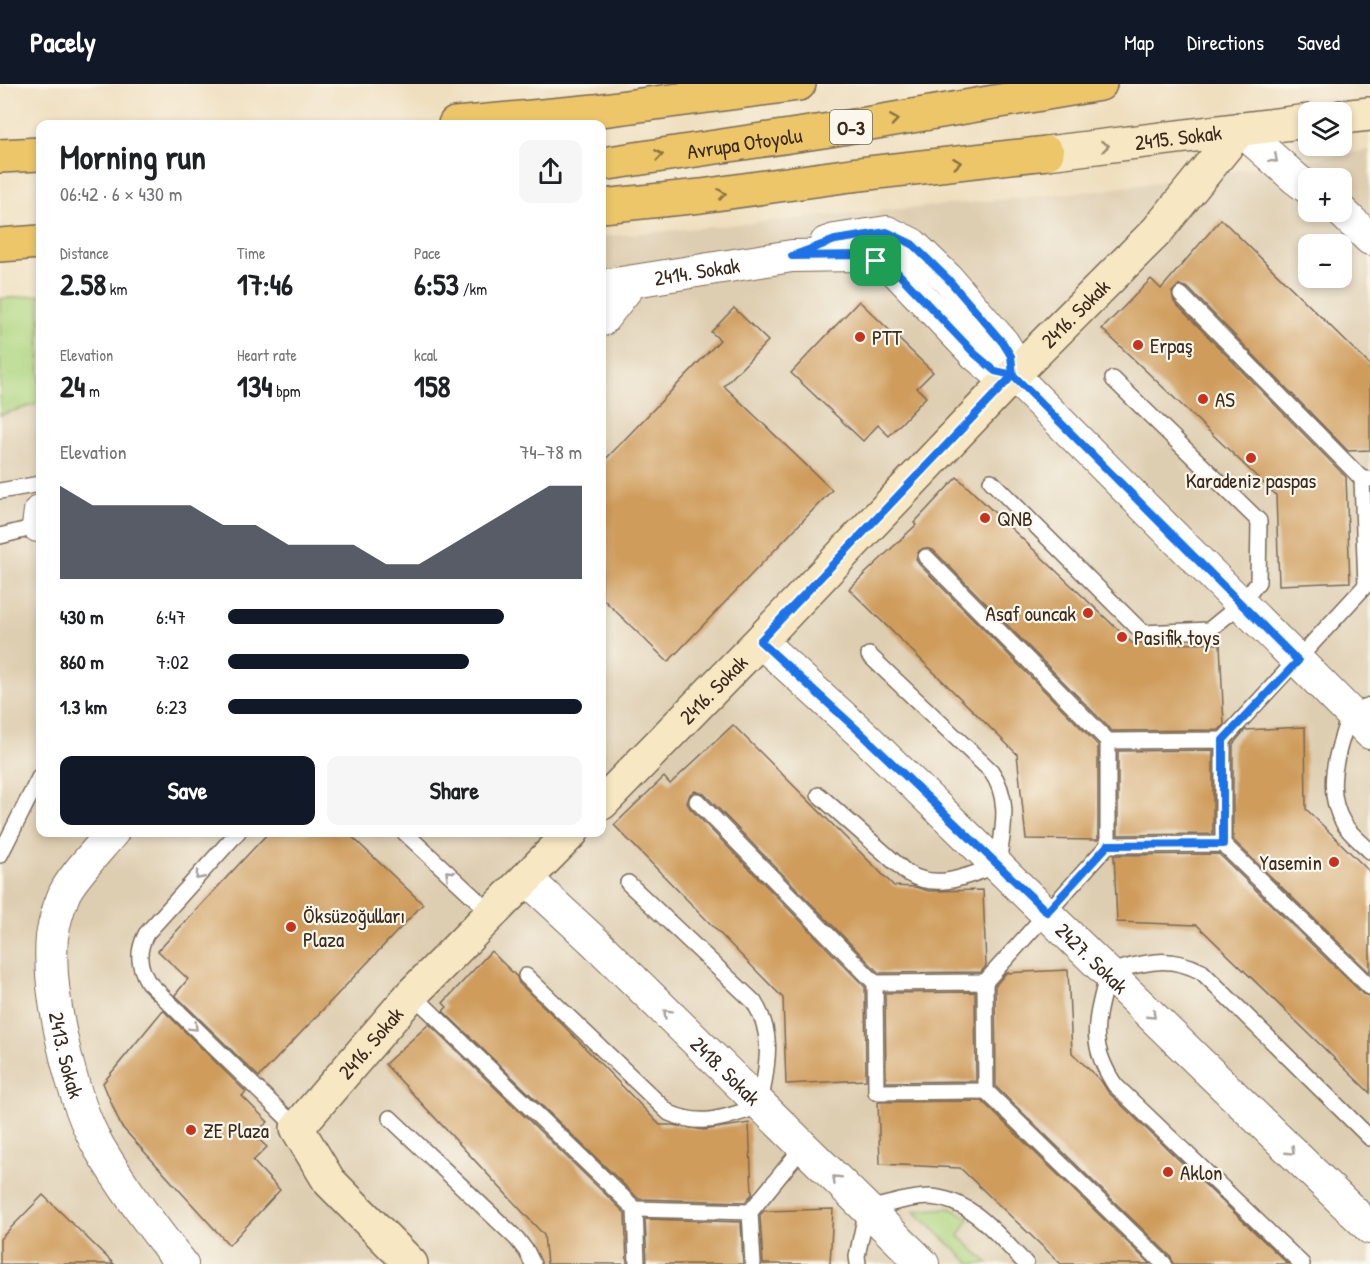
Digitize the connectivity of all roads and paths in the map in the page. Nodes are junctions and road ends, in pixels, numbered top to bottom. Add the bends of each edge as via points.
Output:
1 (799, 84) edge
2 (1100, 84) edge
3 (1370, 114) edge
4 (1352, 116) edge
5 (498, 120) edge
6 (1298, 122) edge
7 (1240, 129) junction
8 (1047, 153) joint
9 (36, 154) edge
10 (0, 156) edge
11 (606, 163) edge
12 (1298, 180) edge
13 (606, 206) edge
14 (1352, 222) edge
15 (1370, 239) edge
16 (632, 282) junction
17 (606, 285) edge
18 (1181, 295) dead end
19 (606, 315) edge
20 (1013, 375) junction
21 (1113, 379) dead end
22 (1366, 479) edge
23 (991, 481) dead end
24 (36, 485) edge
25 (0, 491) edge
26 (36, 522) edge
27 (0, 536) edge
28 (926, 557) dead end
29 (1368, 585) edge
30 (1241, 604) junction
31 (760, 641) junction
32 (869, 655) dead end
33 (1298, 661) junction
34 (1363, 717) edge
35 (1223, 740) junction
36 (1108, 741) junction
37 (36, 784) edge
38 (819, 795) dead end
39 (606, 799) edge
40 (697, 801) dead end
41 (109, 837) edge
42 (233, 837) edge
43 (409, 837) edge
44 (567, 837) edge
45 (1223, 844) junction
46 (1108, 845) junction
47 (1370, 851) edge
48 (0, 855) edge
49 (998, 865) junction
50 (527, 879) junction
51 (628, 884) dead end
52 (1047, 912) junction
53 (492, 914) junction
54 (1107, 972) junction
55 (526, 976) dead end
56 (985, 982) junction
57 (875, 983) junction
58 (1370, 987) edge
59 (412, 994) junction
60 (986, 1091) junction
61 (760, 1106) junction
62 (390, 1118) dead end
63 (297, 1128) junction
64 (1370, 1138) edge
65 (803, 1148) junction
66 (635, 1209) junction
67 (867, 1209) junction
68 (750, 1212) junction
69 (1370, 1228) edge
70 (182, 1264) edge
71 (411, 1264) edge
72 (533, 1264) edge
73 (637, 1264) edge
74 (753, 1264) edge
75 (858, 1264) edge
76 (923, 1264) edge
77 (1026, 1264) edge
78 (1164, 1264) edge
79 (1302, 1264) edge

1 - 5 highway
11 -> 2 highway, Avrupa Otoyolu / O-3
3 - 4 street
6 - 7 street, 2415. Sokak
8 -> 7 street, 2415. Sokak
7 -> 12 street
7 - 20 street, 2416. Sokak via 1161,226
13 -> 8 highway
9 - 10 highway
14 - 15 street
16 - 17 street, 2414. Sokak
16 - 19 street
16 - 20 street, 2414. Sokak via 792,256 858,255 894,269 975,354 995,371
18 - 22 lane
20 - 30 street
20 - 31 street, 2416. Sokak
21 - 30 lane via 1259,521 1258,582
22 - 29 lane
23 - 30 lane via 1143,633 1209,630
24 - 25 lane
26 - 27 lane
28 - 36 lane
29 - 33 lane
30 - 33 street
31 - 39 street, 2416. Sokak
31 - 49 street, 2427. Sokak
32 - 49 lane via 992,771 1005,804
33 - 34 street
33 - 35 lane
34 - 47 lane via 1337,752 1334,792 1344,824
35 - 36 lane
35 - 45 lane
36 - 46 lane
37 - 48 lane
38 - 49 lane via 916,878 941,883
40 - 57 lane
41 - 70 street, 2413. Sokak via 63,895 52,936 57,1011 82,1113 99,1148
42 -> 63 lane via 146,934 139,958 148,982
53 -> 43 lane
44 - 50 street, 2416. Sokak
45 - 46 lane
45 - 58 lane
46 - 52 lane
49 - 52 street, 2427. Sokak
50 - 53 street, 2416. Sokak
61 -> 50 street, 2418. Sokak
51 - 61 lane via 754,1002 761,1013 769,1040
52 - 54 street, 2427. Sokak
52 - 56 lane
53 - 59 street, 2416. Sokak
54 - 64 lane via 1165,960 1202,972
54 -> 69 street, 2427. Sokak
54 - 79 lane via 1096,1040 1115,1085
55 - 61 lane via 669,1113 706,1122
56 - 57 lane
56 - 60 lane
57 - 60 lane via 876,1092
59 - 63 street, 2416. Sokak
59 - 66 lane
60 - 78 lane
61 - 65 street, 2418. Sokak
62 - 72 lane via 517,1239
63 - 71 street via 328,1181
67 -> 65 street, 2418. Sokak
65 - 68 lane
66 - 68 lane
66 - 73 lane
67 - 75 lane
67 - 76 street, 2418. Sokak
67 - 77 lane via 922,1198 958,1203 969,1208
68 - 74 lane

